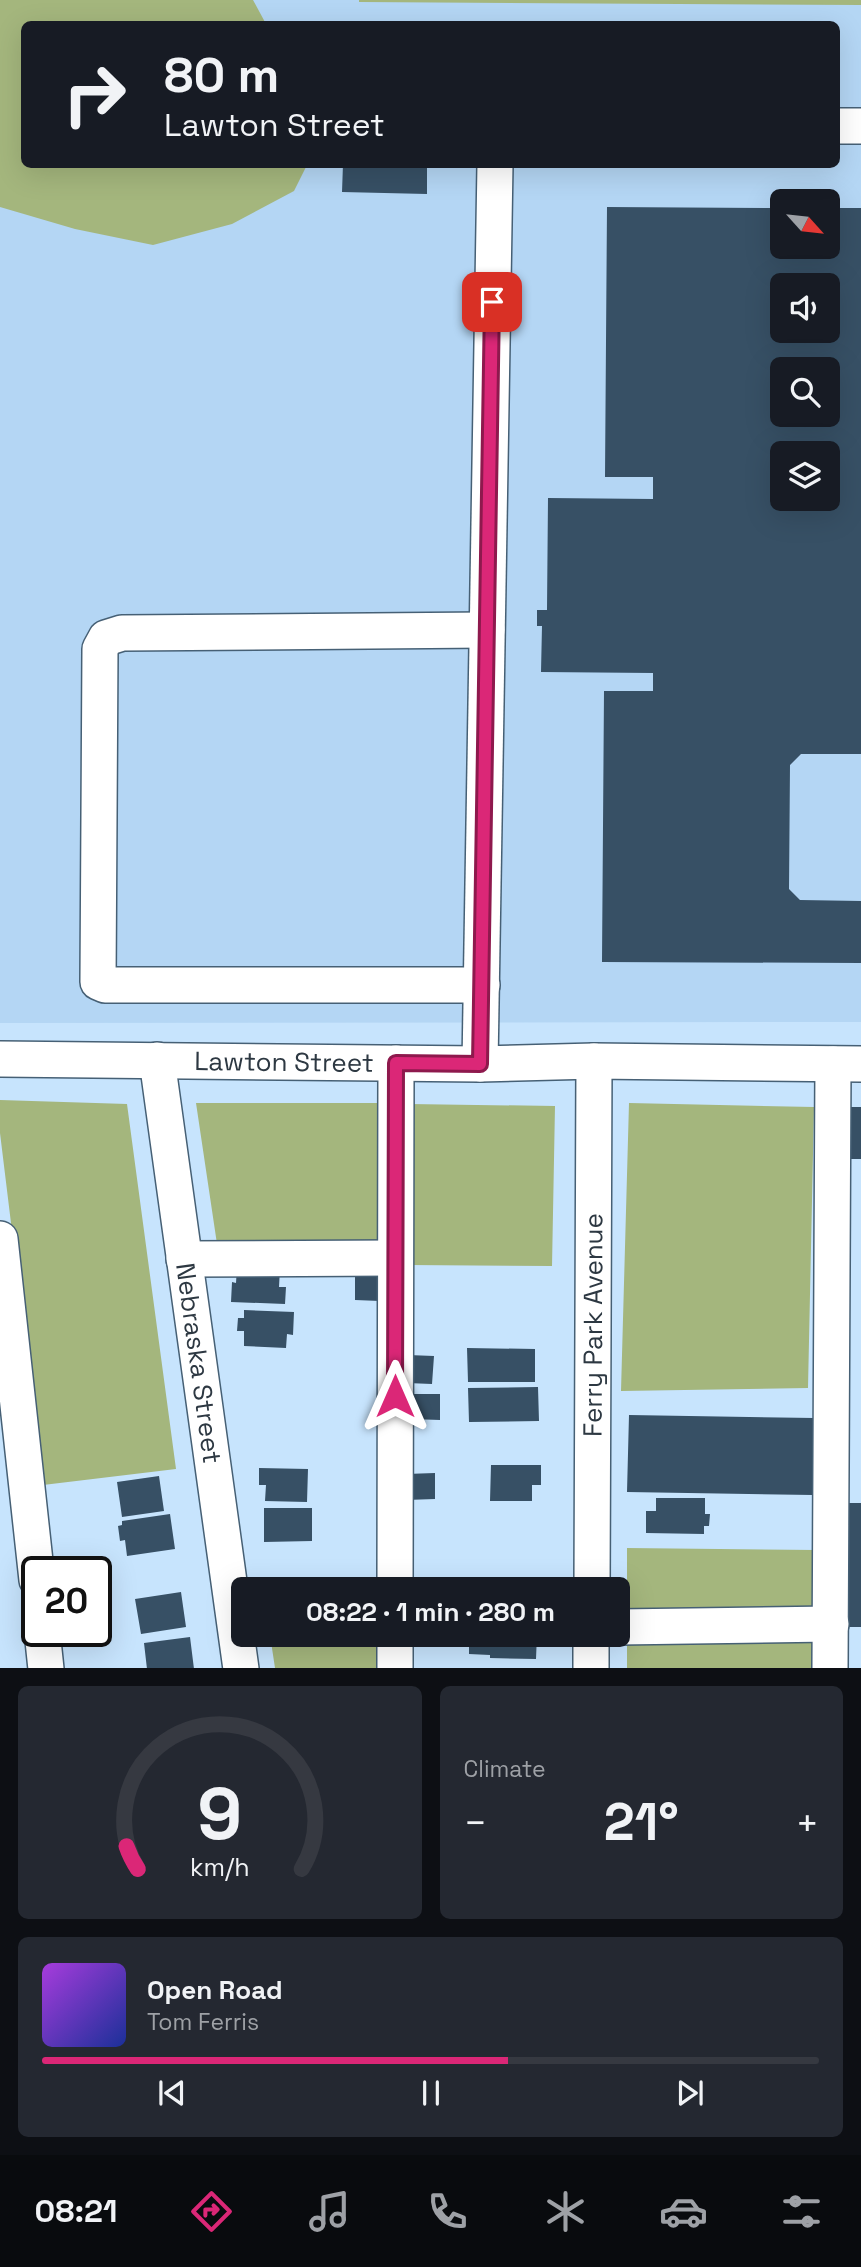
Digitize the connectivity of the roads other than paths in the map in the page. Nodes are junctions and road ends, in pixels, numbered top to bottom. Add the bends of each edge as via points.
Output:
1 (840, 126) edge
2 (861, 126) edge
3 (495, 168) edge
4 (487, 630) junction
5 (482, 985) junction
6 (0, 1059) edge
7 (157, 1060) junction
8 (594, 1061) junction
9 (396, 1063) junction
10 (480, 1064) junction
11 (847, 1064) edge
12 (0, 1239) edge
13 (395, 1258) junction
14 (184, 1259) junction
15 (34, 1556) edge
16 (395, 1577) edge
17 (592, 1577) edge
18 (831, 1624) junction
19 (630, 1627) edge
20 (44, 1647) edge
21 (395, 1647) edge
22 (591, 1647) edge
23 (46, 1668) edge
24 (241, 1668) edge
25 (395, 1668) edge
26 (591, 1668) edge
27 (830, 1668) edge

1 - 2 street
3 - 4 street
4 - 5 street
4 - 5 street via 122,633 106,638 100,649 99,704 98,982
5 - 10 street
6 - 7 street, Lawton Street
7 - 9 street, Lawton Street
7 - 14 street, Nebraska Street
8 - 10 street, Lawton Street
8 - 11 street, Lawton Street
8 - 17 street, Ferry Park Avenue
9 - 10 street, Lawton Street
9 - 13 street
11 - 18 street
12 - 15 street
13 - 14 street
13 - 16 street
14 - 24 street, Nebraska Street
18 - 19 street
18 - 27 street
20 - 23 street
21 - 25 street
22 - 26 street

